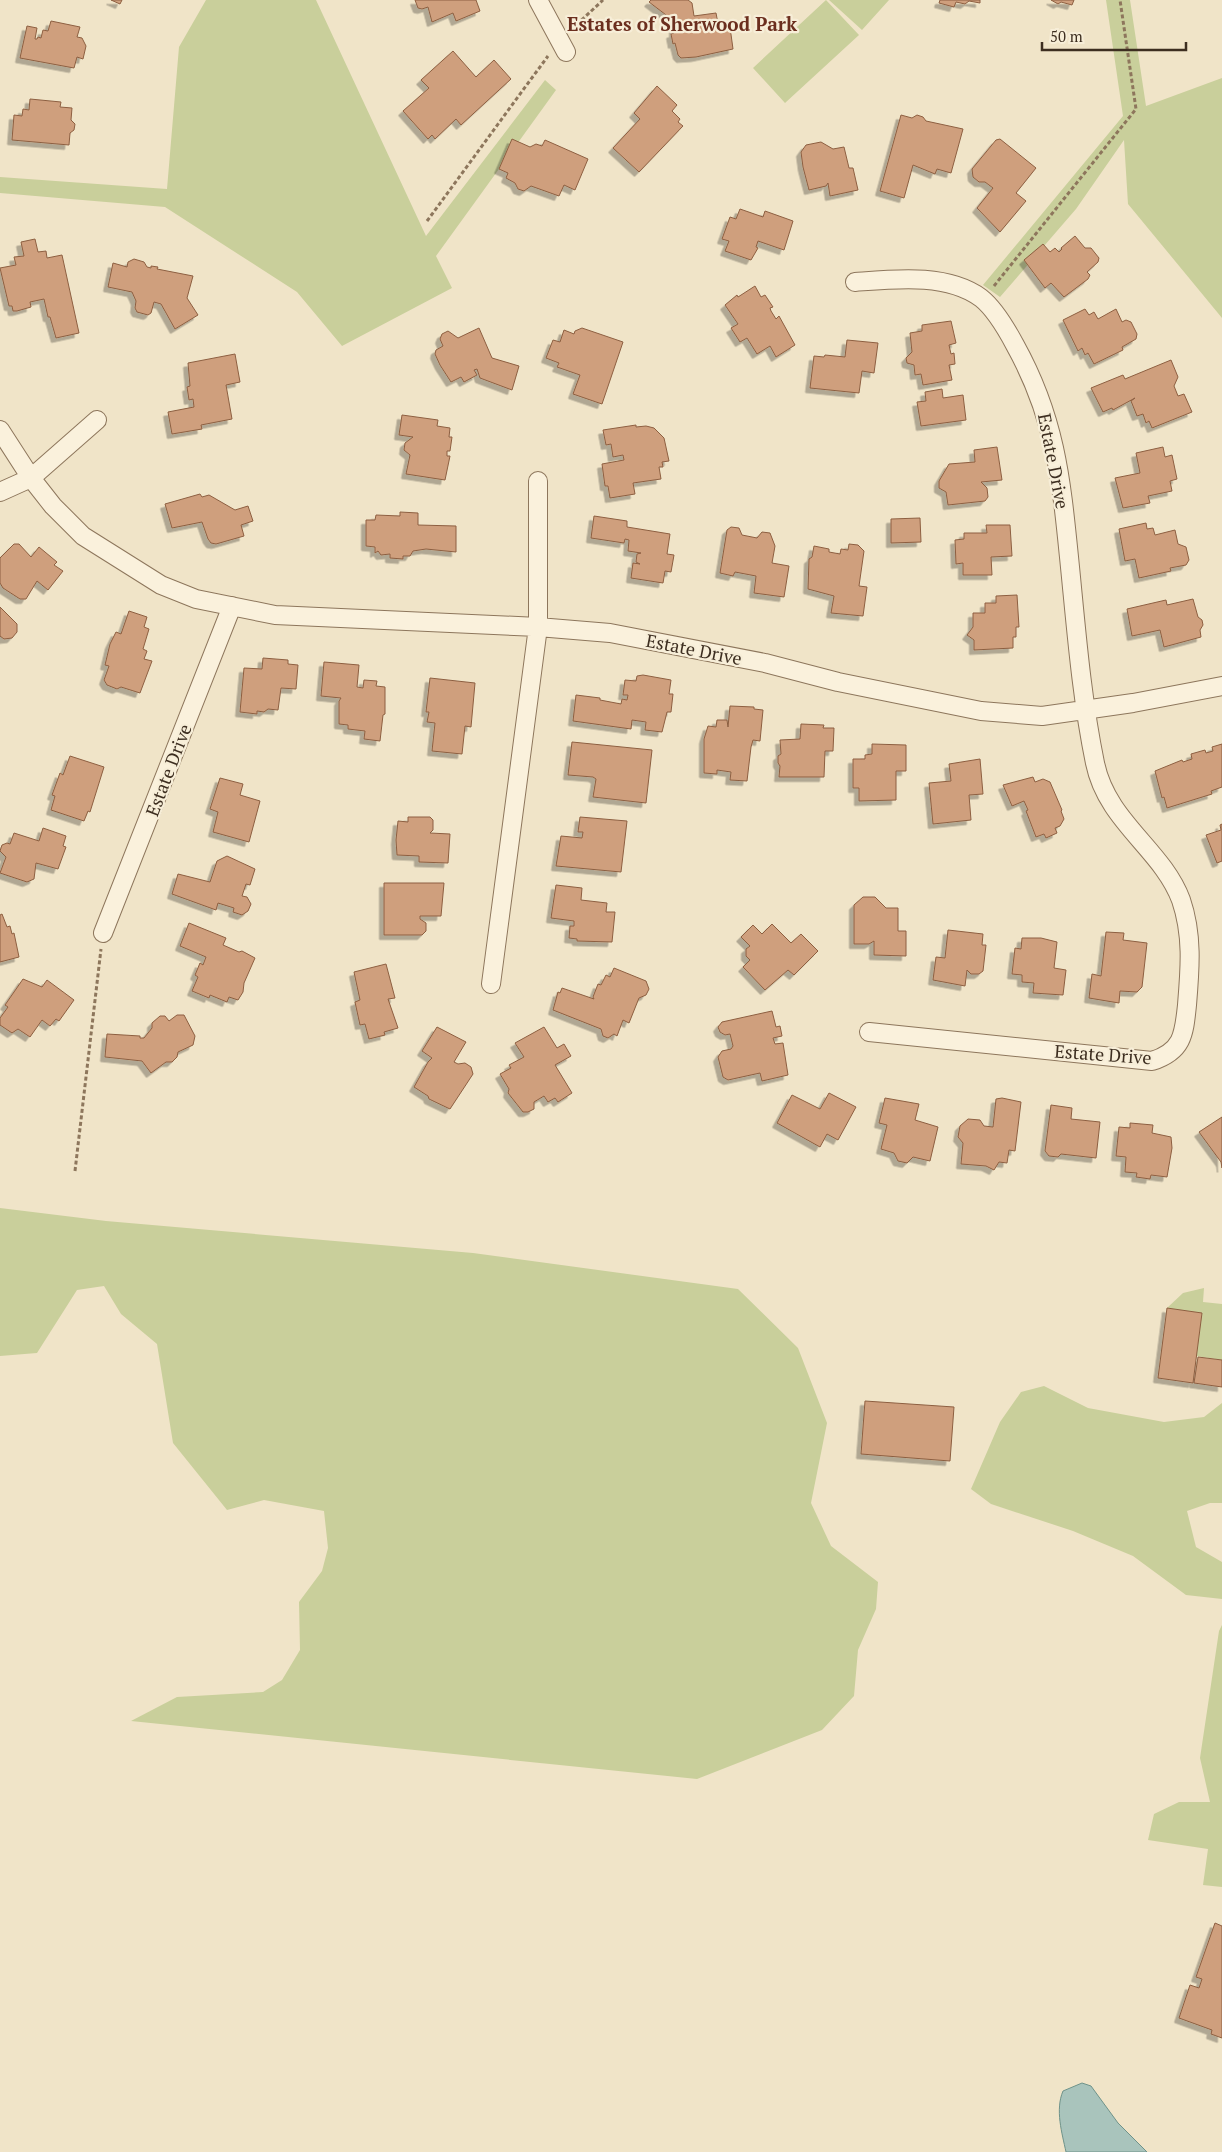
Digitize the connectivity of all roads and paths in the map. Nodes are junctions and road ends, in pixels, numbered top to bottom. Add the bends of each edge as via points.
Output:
1 (538, 0) edge
2 (603, 0) edge
3 (1120, 0) edge
4 (563, 46) junction
5 (427, 221) dead end
6 (855, 282) dead end
7 (983, 299) junction
8 (97, 420) dead end
9 (0, 430) edge
10 (31, 478) junction
11 (538, 481) dead end
12 (0, 492) edge
13 (232, 606) junction
14 (538, 627) junction
15 (1222, 686) edge
16 (1085, 709) junction
17 (103, 933) joint
18 (491, 984) dead end
19 (869, 1032) dead end
20 (75, 1172) dead end

1 - 4 street
2 - 4 path
3 - 7 path via 1136,109
4 - 5 path
6 - 7 street, Estate Drive via 910,278 961,288
7 - 16 street, Estate Drive via 1006,330 1031,375 1054,439
8 - 10 street
9 - 10 street, Estate Drive
10 - 12 street
10 - 13 street, Estate Drive via 83,536 114,557 161,585 196,599
11 - 14 street
13 - 14 street, Estate Drive via 275,615
13 - 17 street, Estate Drive
14 - 16 street, Estate Drive via 610,633 692,648 981,711 1042,716
14 - 18 street
15 - 16 street, Estate Drive via 1157,700
16 - 19 street, Estate Drive via 1096,766 1106,793 1180,898 1190,953 1185,1029 1179,1043 1166,1056 1152,1061
17 - 20 path

